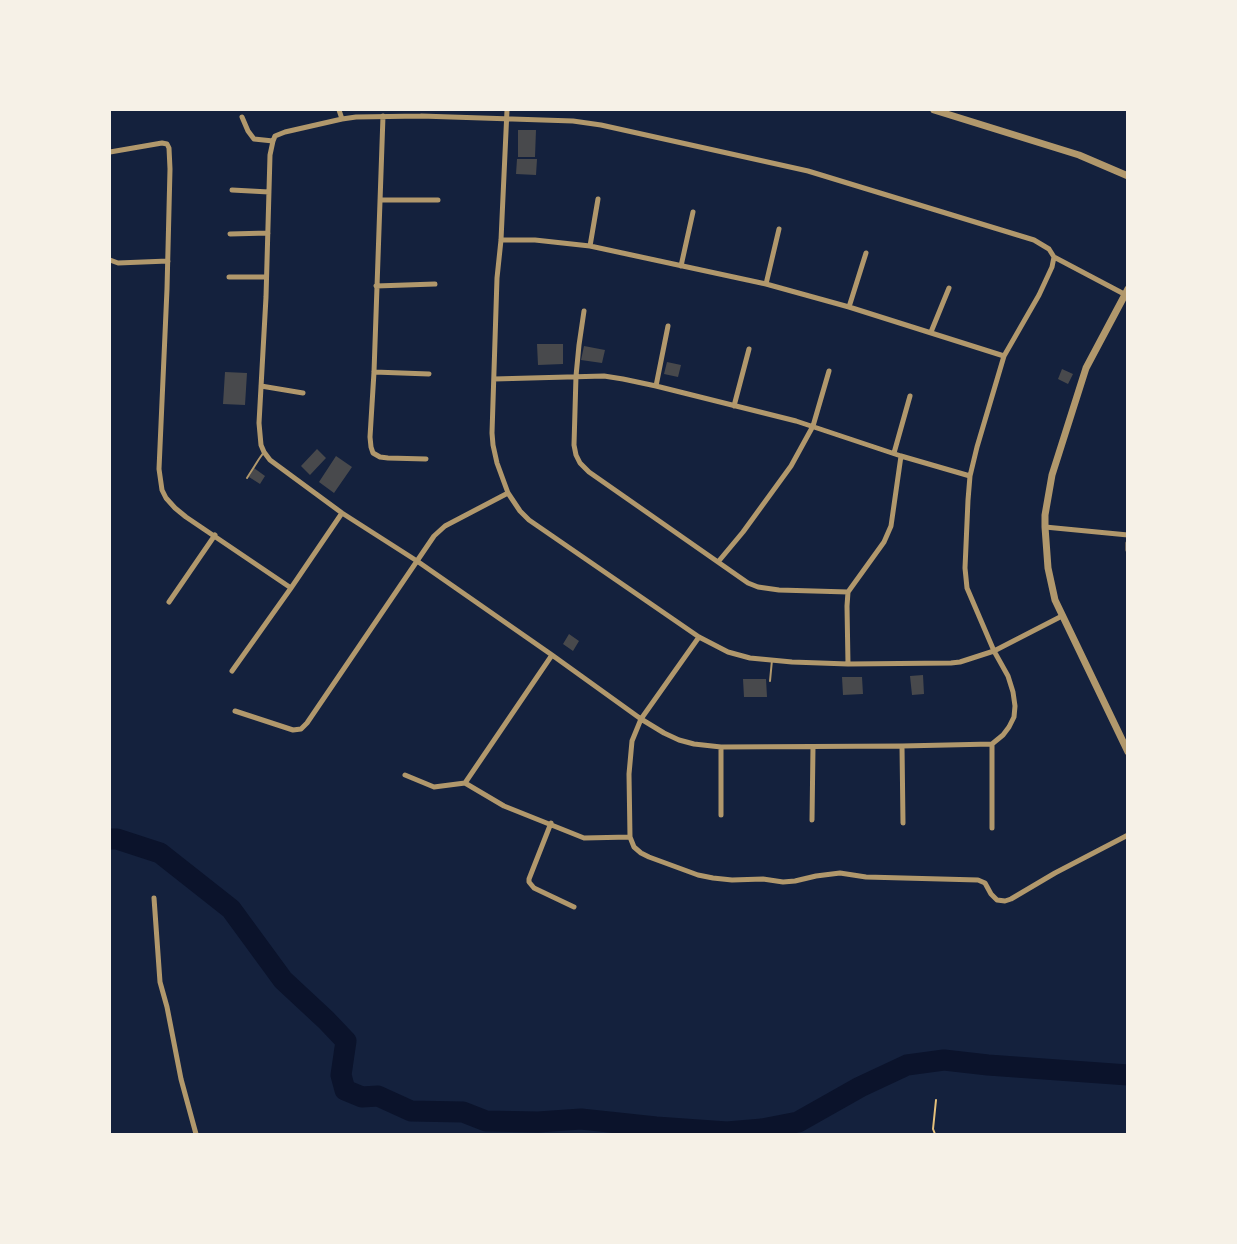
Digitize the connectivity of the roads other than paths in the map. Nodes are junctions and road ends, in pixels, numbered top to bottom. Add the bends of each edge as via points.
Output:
1 (339, 110) edge
2 (372, 110) edge
3 (471, 110) edge
4 (507, 110) edge
5 (934, 110) edge
6 (421, 113) edge
7 (383, 116) junction
8 (242, 117) dead end
9 (372, 117) junction
10 (471, 117) junction
11 (342, 119) junction
12 (507, 119) junction
13 (273, 141) junction
14 (110, 152) edge
15 (1128, 176) edge
16 (232, 190) dead end
17 (269, 192) junction
18 (598, 199) dead end
19 (380, 200) junction
20 (438, 200) dead end
21 (693, 212) dead end
22 (779, 229) dead end
23 (268, 233) junction
24 (230, 234) dead end
25 (501, 240) junction
26 (590, 246) junction
27 (866, 253) dead end
28 (1054, 257) junction
29 (110, 260) edge
30 (168, 261) junction
31 (681, 266) junction
32 (229, 276) dead end
33 (266, 277) junction
34 (766, 284) junction
35 (435, 285) dead end
36 (376, 286) junction
37 (949, 288) dead end
38 (1127, 293) edge
39 (849, 307) junction
40 (584, 311) dead end
41 (669, 326) dead end
42 (931, 332) junction
43 (749, 349) dead end
44 (1004, 357) junction
45 (829, 371) dead end
46 (374, 372) junction
47 (429, 374) dead end
48 (576, 376) junction
49 (494, 379) junction
50 (261, 386) junction
51 (656, 386) junction
52 (303, 393) dead end
53 (910, 396) dead end
54 (734, 406) junction
55 (813, 426) junction
56 (264, 453) junction
57 (894, 453) junction
58 (901, 456) junction
59 (426, 459) dead end
60 (970, 476) junction
61 (247, 478) dead end
62 (508, 493) junction
63 (342, 513) junction
64 (1045, 527) junction
65 (215, 535) junction
66 (1128, 535) edge
67 (1128, 543) edge
68 (1128, 550) edge
69 (417, 561) junction
70 (718, 562) junction
71 (291, 588) junction
72 (848, 592) junction
73 (169, 602) dead end
74 (1062, 616) junction
75 (699, 637) junction
76 (994, 651) junction
77 (552, 655) junction
78 (772, 660) junction
79 (848, 664) junction
80 (232, 671) dead end
81 (770, 681) dead end
82 (235, 711) dead end
83 (641, 718) junction
84 (992, 744) junction
85 (902, 746) junction
86 (721, 747) junction
87 (813, 747) junction
88 (1128, 752) edge
89 (405, 775) dead end
90 (465, 783) junction
91 (721, 815) dead end
92 (812, 820) dead end
93 (551, 823) junction
94 (903, 823) dead end
95 (992, 828) dead end
96 (1128, 835) edge
97 (630, 837) junction
98 (154, 898) dead end
99 (574, 907) dead end
100 (196, 1134) edge

1 - 11 street
2 - 9 street
3 - 10 street
4 - 12 street
5 - 15 street via 1079,155
6 - 7 street
6 - 10 street
7 - 9 street
7 - 19 street
8 - 13 street via 254,139
9 - 11 street
10 - 12 street
11 - 13 street via 285,132
12 - 25 street
12 - 28 street via 586,122 808,171 1034,240
13 - 17 street
14 - 30 street via 167,144
16 - 17 street
17 - 23 street
18 - 26 street
19 - 20 street
19 - 36 street
21 - 31 street
22 - 34 street
23 - 24 street
23 - 33 street
25 - 26 street
25 - 49 street
26 - 31 street
27 - 39 street
28 - 38 street
28 - 44 street via 1039,295
29 - 30 street
30 - 65 street via 160,481 166,498 175,508
31 - 34 street
32 - 33 street
33 - 50 street
34 - 39 street
35 - 36 street
36 - 46 street
37 - 42 street
38 - 64 street via 1086,368 1052,475
39 - 42 street
40 - 48 street
41 - 51 street
42 - 44 street
43 - 54 street
44 - 60 street
45 - 55 street
46 - 47 street
46 - 59 street via 370,437 373,453 388,458
48 - 49 street
48 - 51 street via 604,376
48 - 70 street via 574,445 580,463
49 - 62 street via 493,445
50 - 52 street
50 - 56 street via 258,423
51 - 54 street
53 - 57 street
54 - 55 street
55 - 57 street
55 - 70 street via 791,466
56 - 61 lane
56 - 63 street
57 - 58 street
58 - 60 street
58 - 72 street via 891,526
60 - 76 street via 967,588
62 - 69 street via 445,526
62 - 75 street via 520,511 541,529
63 - 69 street
63 - 71 street
64 - 66 street
64 - 74 street via 1050,584
65 - 71 street
65 - 73 street
67 - 68 street
69 - 77 street
69 - 82 street via 304,727 293,730
70 - 72 street via 758,587
71 - 80 street
72 - 79 street
74 - 76 street
74 - 88 street
75 - 78 street via 740,656
75 - 83 street
76 - 79 street via 951,663
76 - 84 street via 1008,676 1015,706 1009,727
77 - 83 street
77 - 90 street
78 - 79 street
78 - 81 lane
83 - 86 street via 679,740
83 - 97 street via 630,757
84 - 85 street
84 - 95 street
85 - 87 street
85 - 94 street
86 - 87 street
86 - 91 street
87 - 92 street
89 - 90 street via 434,787
90 - 93 street via 504,806
93 - 97 street via 584,838
93 - 99 street via 529,879 534,888
96 - 97 street via 1005,901 997,900 985,883 978,880 840,873 783,882 713,878 640,853
98 - 100 street via 160,982

